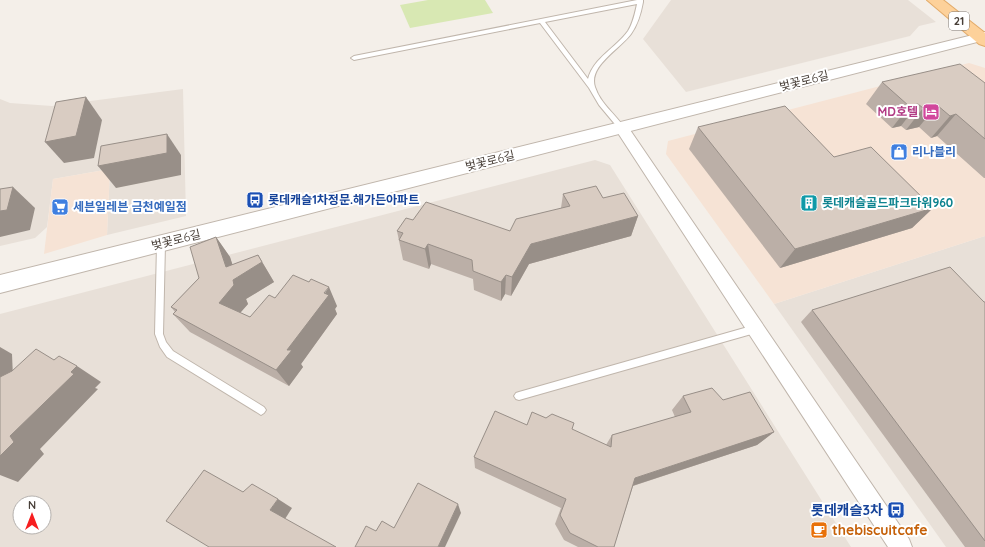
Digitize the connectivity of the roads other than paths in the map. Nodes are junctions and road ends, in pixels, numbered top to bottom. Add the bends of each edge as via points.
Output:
1 (934, 0) edge
2 (640, 1) edge
3 (541, 21) junction
4 (983, 38) edge
5 (354, 58) dead end
6 (592, 89) junction
7 (621, 127) junction
8 (161, 244) junction
9 (0, 284) edge
10 (755, 329) junction
11 (519, 396) dead end
12 (261, 410) dead end
13 (901, 547) edge

1 - 4 main road, 21
2 - 3 lane
2 - 6 lane via 635,22 628,33 591,74
3 - 5 lane
3 - 6 lane
4 - 7 street, 벚꽃로6길
6 - 7 lane
7 - 8 street, 벚꽃로6길
7 - 10 street
8 - 9 street, 벚꽃로6길
8 - 12 lane via 159,334 163,344 170,354
10 - 11 lane
10 - 13 street

